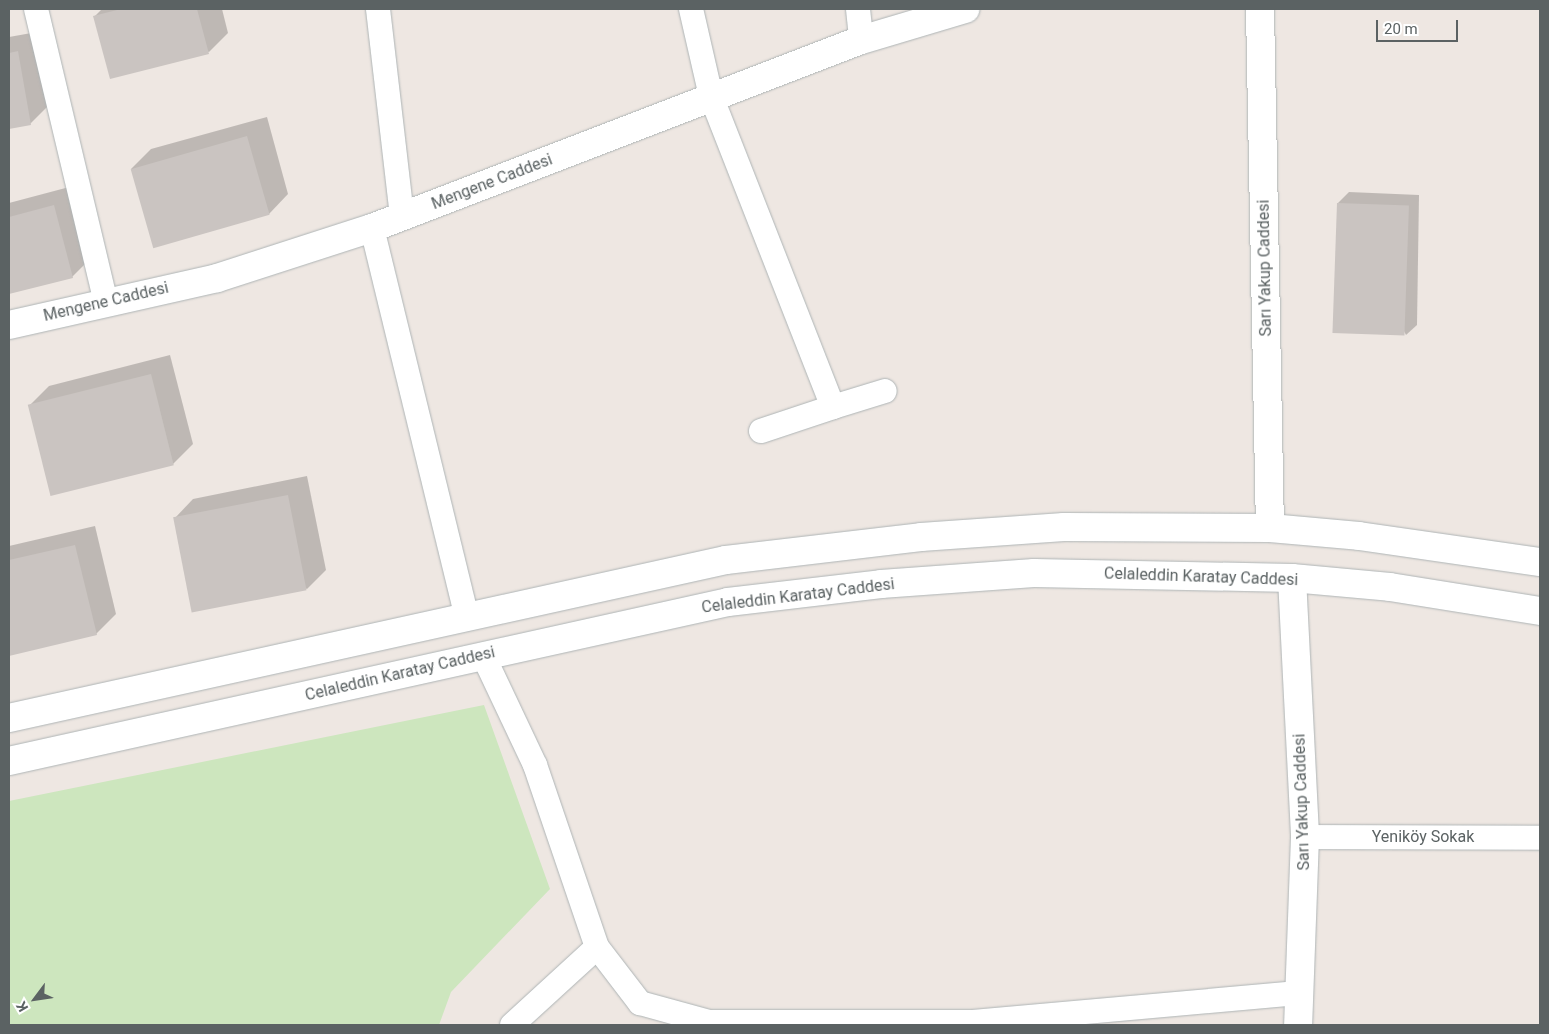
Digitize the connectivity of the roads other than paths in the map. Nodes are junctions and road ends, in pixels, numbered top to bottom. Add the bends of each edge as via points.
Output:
1 (36, 9) edge
2 (378, 9) edge
3 (691, 9) edge
4 (858, 9) edge
5 (1260, 9) edge
6 (952, 10) edge
7 (861, 40) junction
8 (711, 96) junction
9 (402, 217) junction
10 (372, 228) junction
11 (106, 302) junction
12 (9, 324) edge
13 (885, 391) dead end
14 (833, 406) junction
15 (761, 431) dead end
16 (1270, 528) junction
17 (1540, 562) edge
18 (1292, 578) junction
19 (1540, 611) edge
20 (466, 615) junction
21 (483, 655) junction
22 (9, 718) edge
23 (9, 761) edge
24 (1305, 837) junction
25 (1540, 838) edge
26 (598, 947) junction
27 (1301, 993) junction
28 (973, 1024) edge
29 (512, 1025) edge
30 (1298, 1025) edge

1 - 11 street
2 - 9 street
3 - 8 street
4 - 7 street
5 - 16 main road, Sarı Yakup Caddesi
6 - 7 main road, Mengene Caddesi
7 - 8 main road, Mengene Caddesi
8 - 9 main road, Mengene Caddesi
8 - 14 street
9 - 10 main road, Mengene Caddesi
10 - 11 main road, Mengene Caddesi via 217,278
10 - 20 street
11 - 12 main road, Mengene Caddesi
13 - 14 street
14 - 15 street
16 - 17 main road via 1359,536
16 - 20 main road via 1064,527 920,537 726,560
18 - 19 main road, Celaleddin Karatay Caddesi via 1390,587
18 - 21 main road, Celaleddin Karatay Caddesi via 1034,573 882,584 728,602
18 - 24 main road, Sarı Yakup Caddesi
20 - 22 main road
21 - 23 main road, Celaleddin Karatay Caddesi
21 - 26 street via 535,765
24 - 25 street, Yeniköy Sokak
24 - 27 main road, Sarı Yakup Caddesi
26 - 28 street via 640,1003 710,1022
26 - 29 street
27 - 28 street
27 - 30 main road, Sarı Yakup Caddesi

